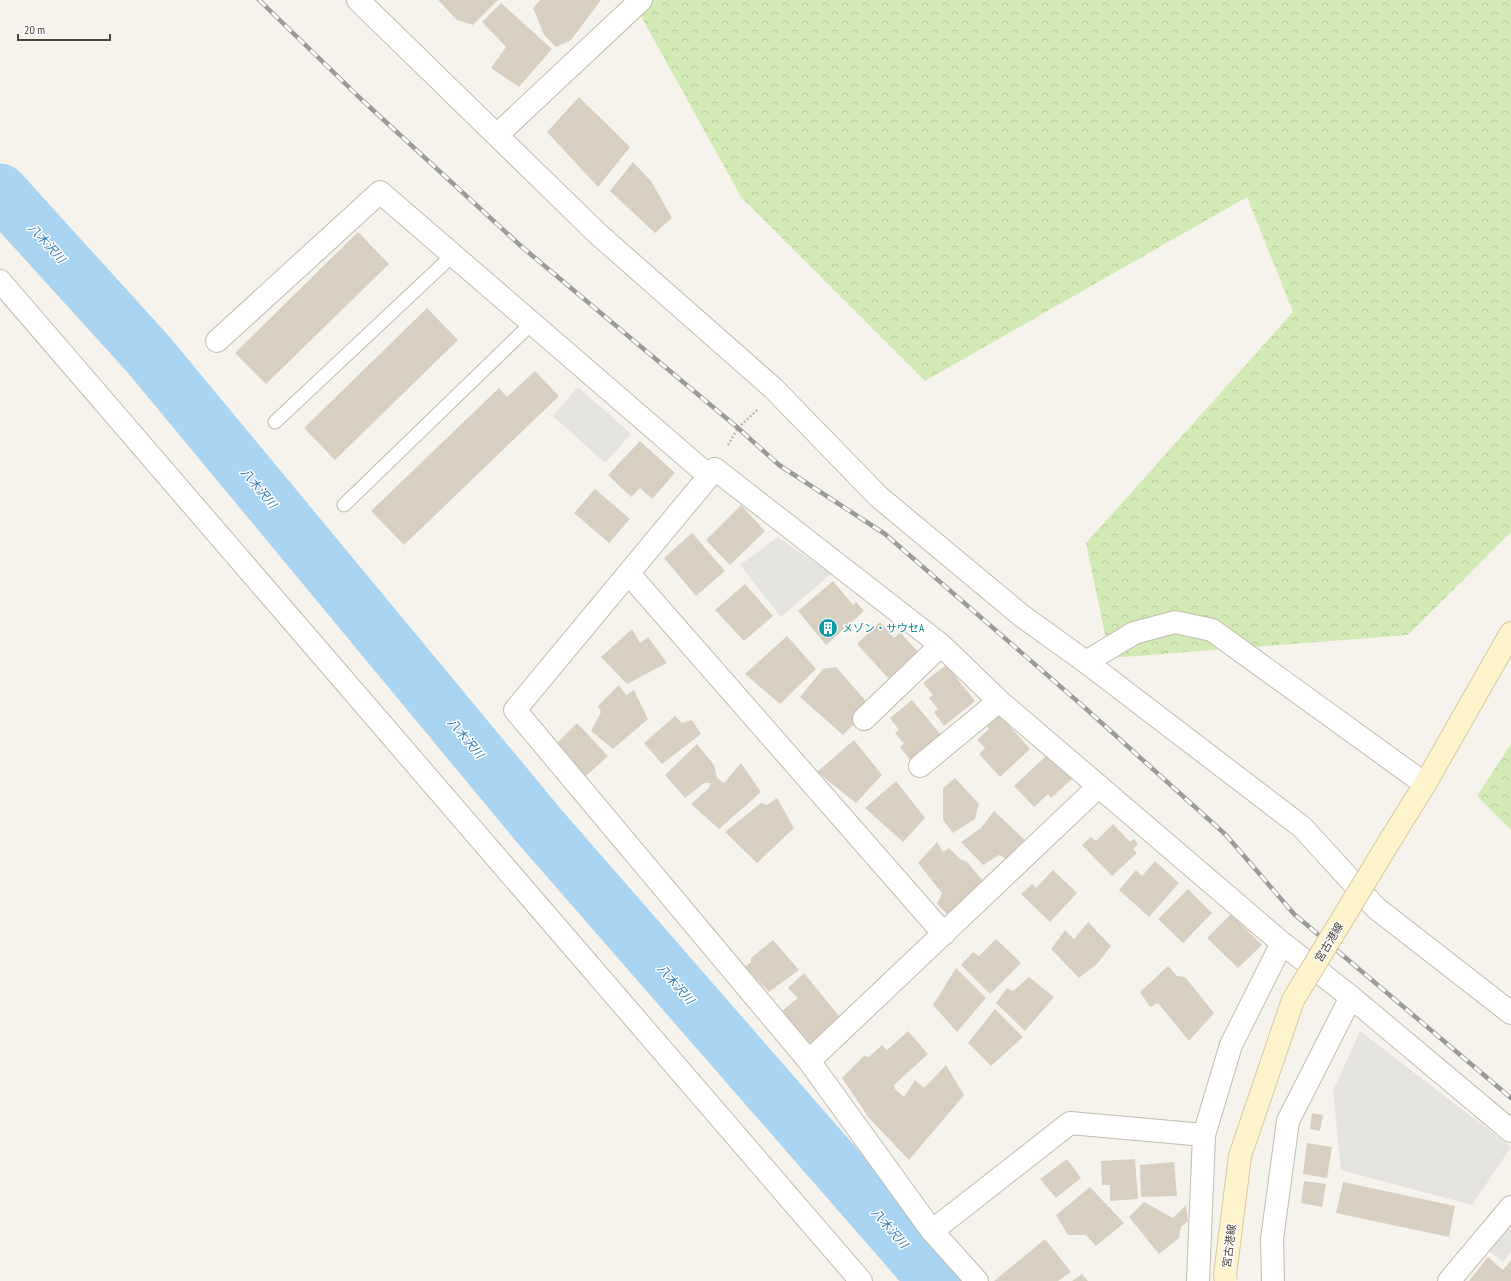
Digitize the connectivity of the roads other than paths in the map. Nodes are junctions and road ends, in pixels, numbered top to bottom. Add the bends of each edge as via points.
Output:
1 (358, 0) edge
2 (641, 0) edge
3 (497, 135) junction
4 (453, 255) junction
5 (0, 281) edge
6 (532, 323) junction
7 (217, 341) dead end
8 (275, 422) dead end
9 (712, 472) junction
10 (344, 505) dead end
11 (629, 574) junction
12 (1511, 632) edge
13 (941, 645) junction
14 (1086, 662) junction
15 (998, 701) junction
16 (864, 719) dead end
17 (920, 766) dead end
18 (1425, 784) junction
19 (1099, 786) junction
20 (944, 934) junction
21 (1282, 943) junction
22 (1351, 997) junction
23 (1511, 1013) edge
24 (809, 1061) junction
25 (1511, 1131) edge
26 (1204, 1136) junction
27 (1511, 1207) edge
28 (932, 1231) junction
29 (861, 1281) edge
30 (978, 1281) edge
31 (1198, 1281) edge
32 (1226, 1281) edge
33 (1273, 1281) edge
34 (1449, 1281) edge

1 - 3 street
2 - 3 street
3 - 14 street via 598,234 773,388 879,497 1022,616
4 - 6 street
4 - 7 street via 380,192
4 - 8 lane
5 - 29 street
6 - 9 street
6 - 10 lane
9 - 11 street
9 - 13 street
11 - 20 street
11 - 24 street via 515,710
12 - 18 main road, 宮古港線
13 - 15 street
13 - 16 street
14 - 18 street via 1134,633 1175,622 1212,630
14 - 23 street via 1302,827 1376,908
15 - 17 street
15 - 19 street
18 - 32 main road, 宮古港線, bridge via 1293,1000 1240,1156
19 - 20 street
19 - 21 street
20 - 24 street
21 - 22 street
21 - 26 street via 1231,1045
22 - 25 street
22 - 33 street via 1288,1121 1272,1239
24 - 28 street
26 - 28 street via 1070,1123
26 - 31 street
27 - 34 street
28 - 30 street

